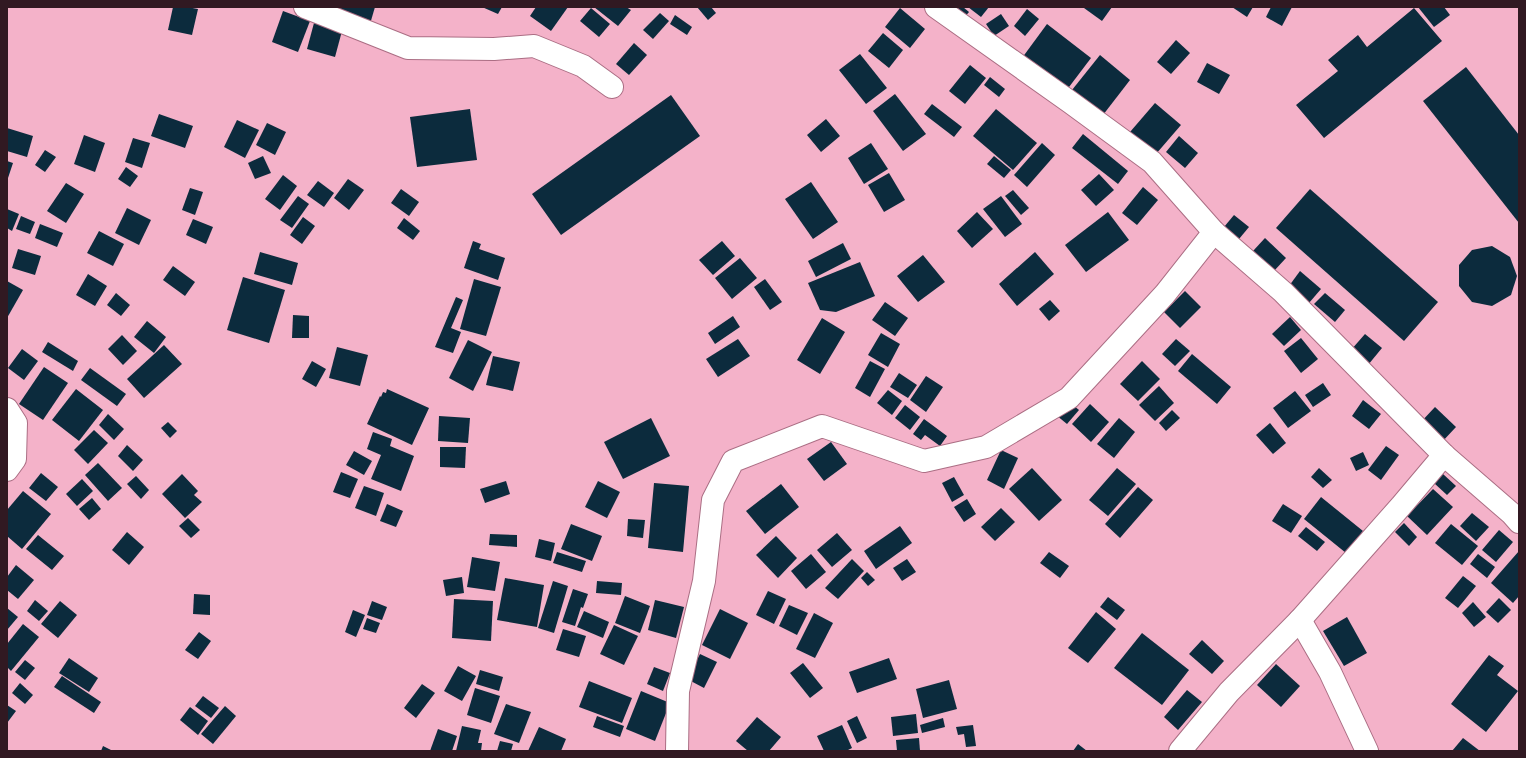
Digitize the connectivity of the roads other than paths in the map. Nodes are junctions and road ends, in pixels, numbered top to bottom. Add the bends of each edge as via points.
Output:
1 (305, 7) edge
2 (936, 7) edge
3 (612, 87) dead end
4 (1214, 232) junction
5 (7, 409) edge
6 (1444, 455) junction
7 (7, 470) edge
8 (1517, 516) edge
9 (1300, 620) junction
10 (677, 751) edge
11 (1180, 751) edge
12 (1367, 751) edge

1 - 3 street via 408,48 494,49 534,46 583,66
2 - 4 street via 1152,162
4 - 6 street via 1283,292
4 - 10 street via 1165,294 1069,398 986,447 924,461 822,426 733,461 713,500 704,581 678,691
5 - 7 street via 16,423 15,459
6 - 8 street
6 - 9 street
9 - 11 street via 1229,692
9 - 12 street via 1330,672

